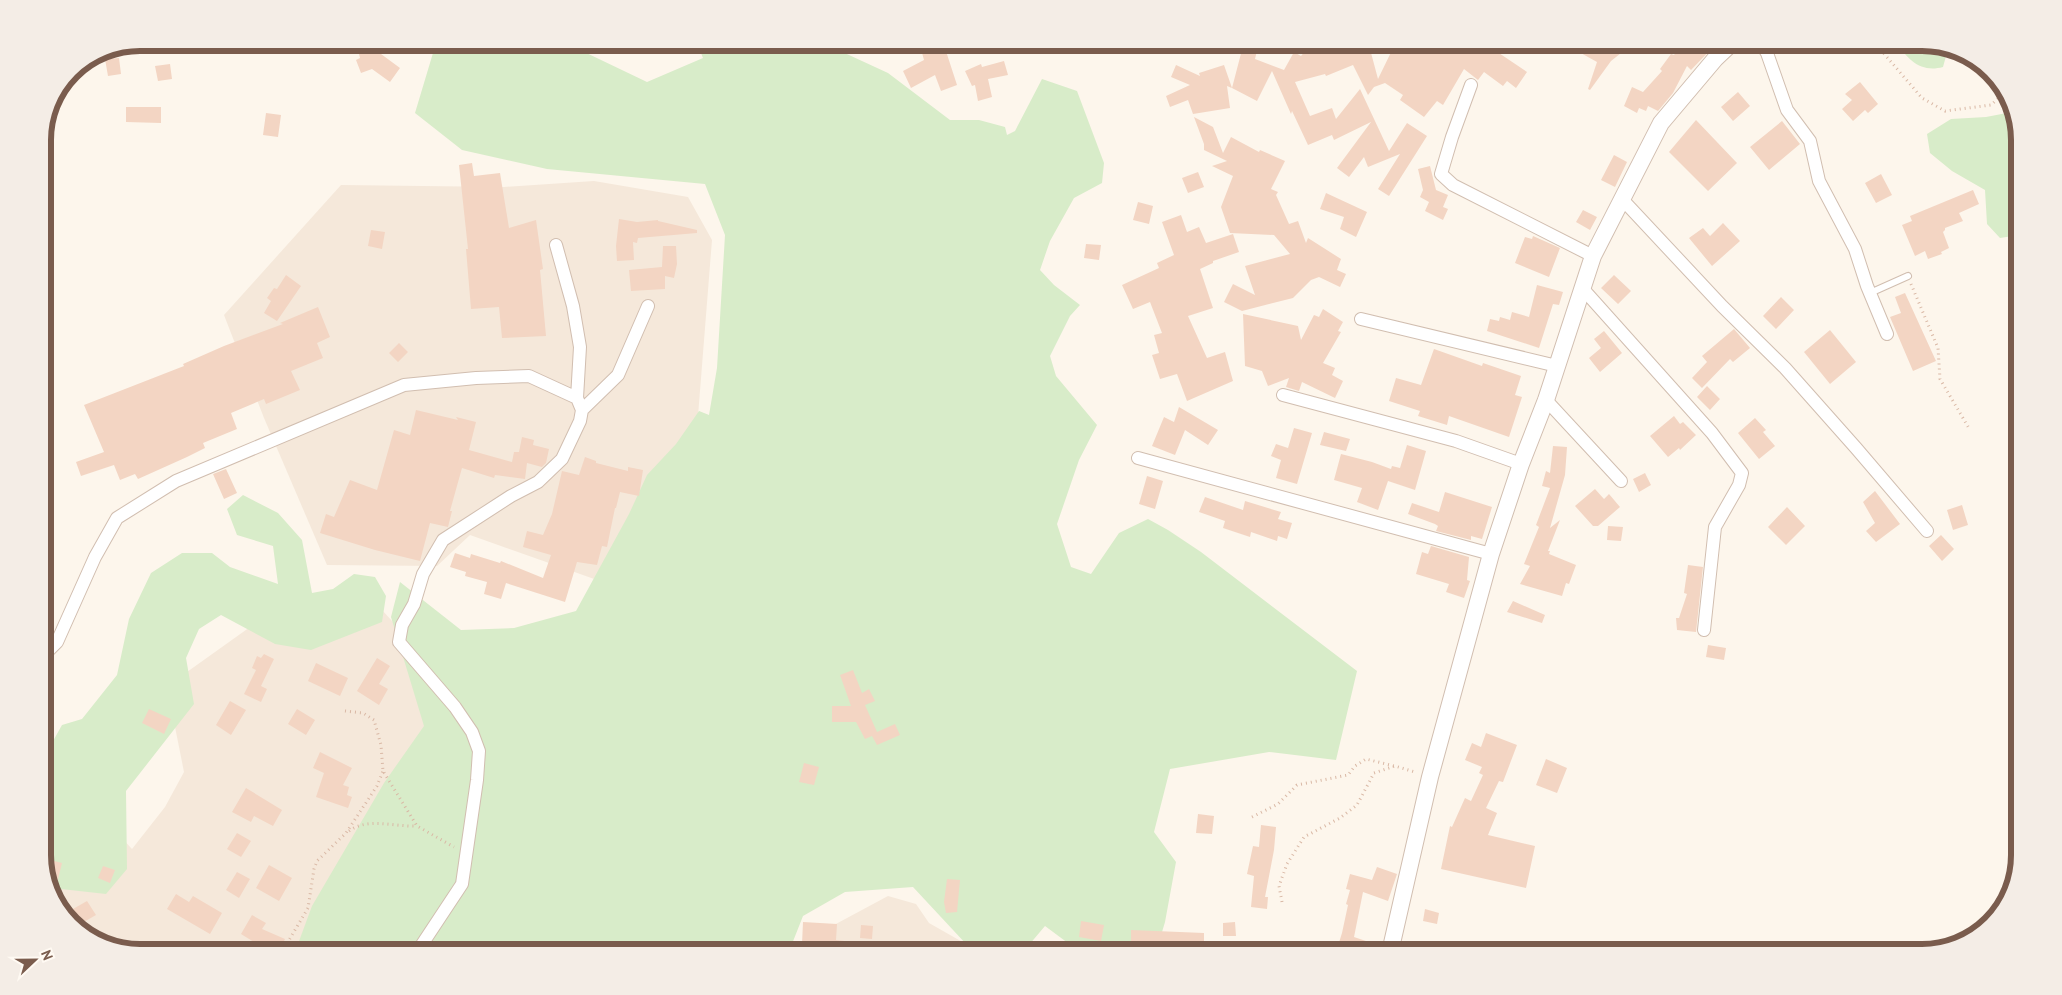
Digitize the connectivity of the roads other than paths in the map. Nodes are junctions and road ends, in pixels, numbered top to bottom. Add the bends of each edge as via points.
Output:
1 (1723, 51) edge
2 (1766, 51) edge
3 (1471, 85) dead end
4 (1621, 198) junction
5 (556, 245) dead end
6 (1593, 256) junction
7 (1908, 276) road end
8 (1583, 289) junction
9 (1870, 293) junction
10 (648, 306) dead end
11 (1361, 319) dead end
12 (1886, 334) dead end
13 (1557, 366) junction
14 (1283, 395) dead end
15 (576, 398) junction
16 (1546, 400) junction
17 (582, 410) junction
18 (1138, 458) dead end
19 (1521, 464) junction
20 (1622, 481) dead end
21 (1927, 531) dead end
22 (1491, 554) junction
23 (1704, 630) dead end
24 (51, 648) edge
25 (422, 944) edge
26 (1392, 944) edge

1 - 4 street via 1661,123
2 - 9 street via 1787,110 1810,141 1819,181 1855,249
3 - 6 street via 1441,174 1453,185
4 - 6 street
4 - 21 street via 1785,368
5 - 15 street via 580,346
6 - 8 street
7 - 9 lane
8 - 13 street
8 - 23 street via 1712,433 1742,473 1739,485 1715,527
9 - 12 street
10 - 17 street via 618,375
11 - 13 street
13 - 16 street
14 - 19 street via 1456,441
15 - 17 street
15 - 24 street via 529,376 404,385 176,481 117,518 95,557 57,642
16 - 19 street
16 - 20 street
17 - 25 street via 562,459 538,482 443,540 423,574 414,604 402,625 399,642 455,707 472,732 479,751 462,884
18 - 22 street
19 - 22 street
22 - 26 street via 1430,777

